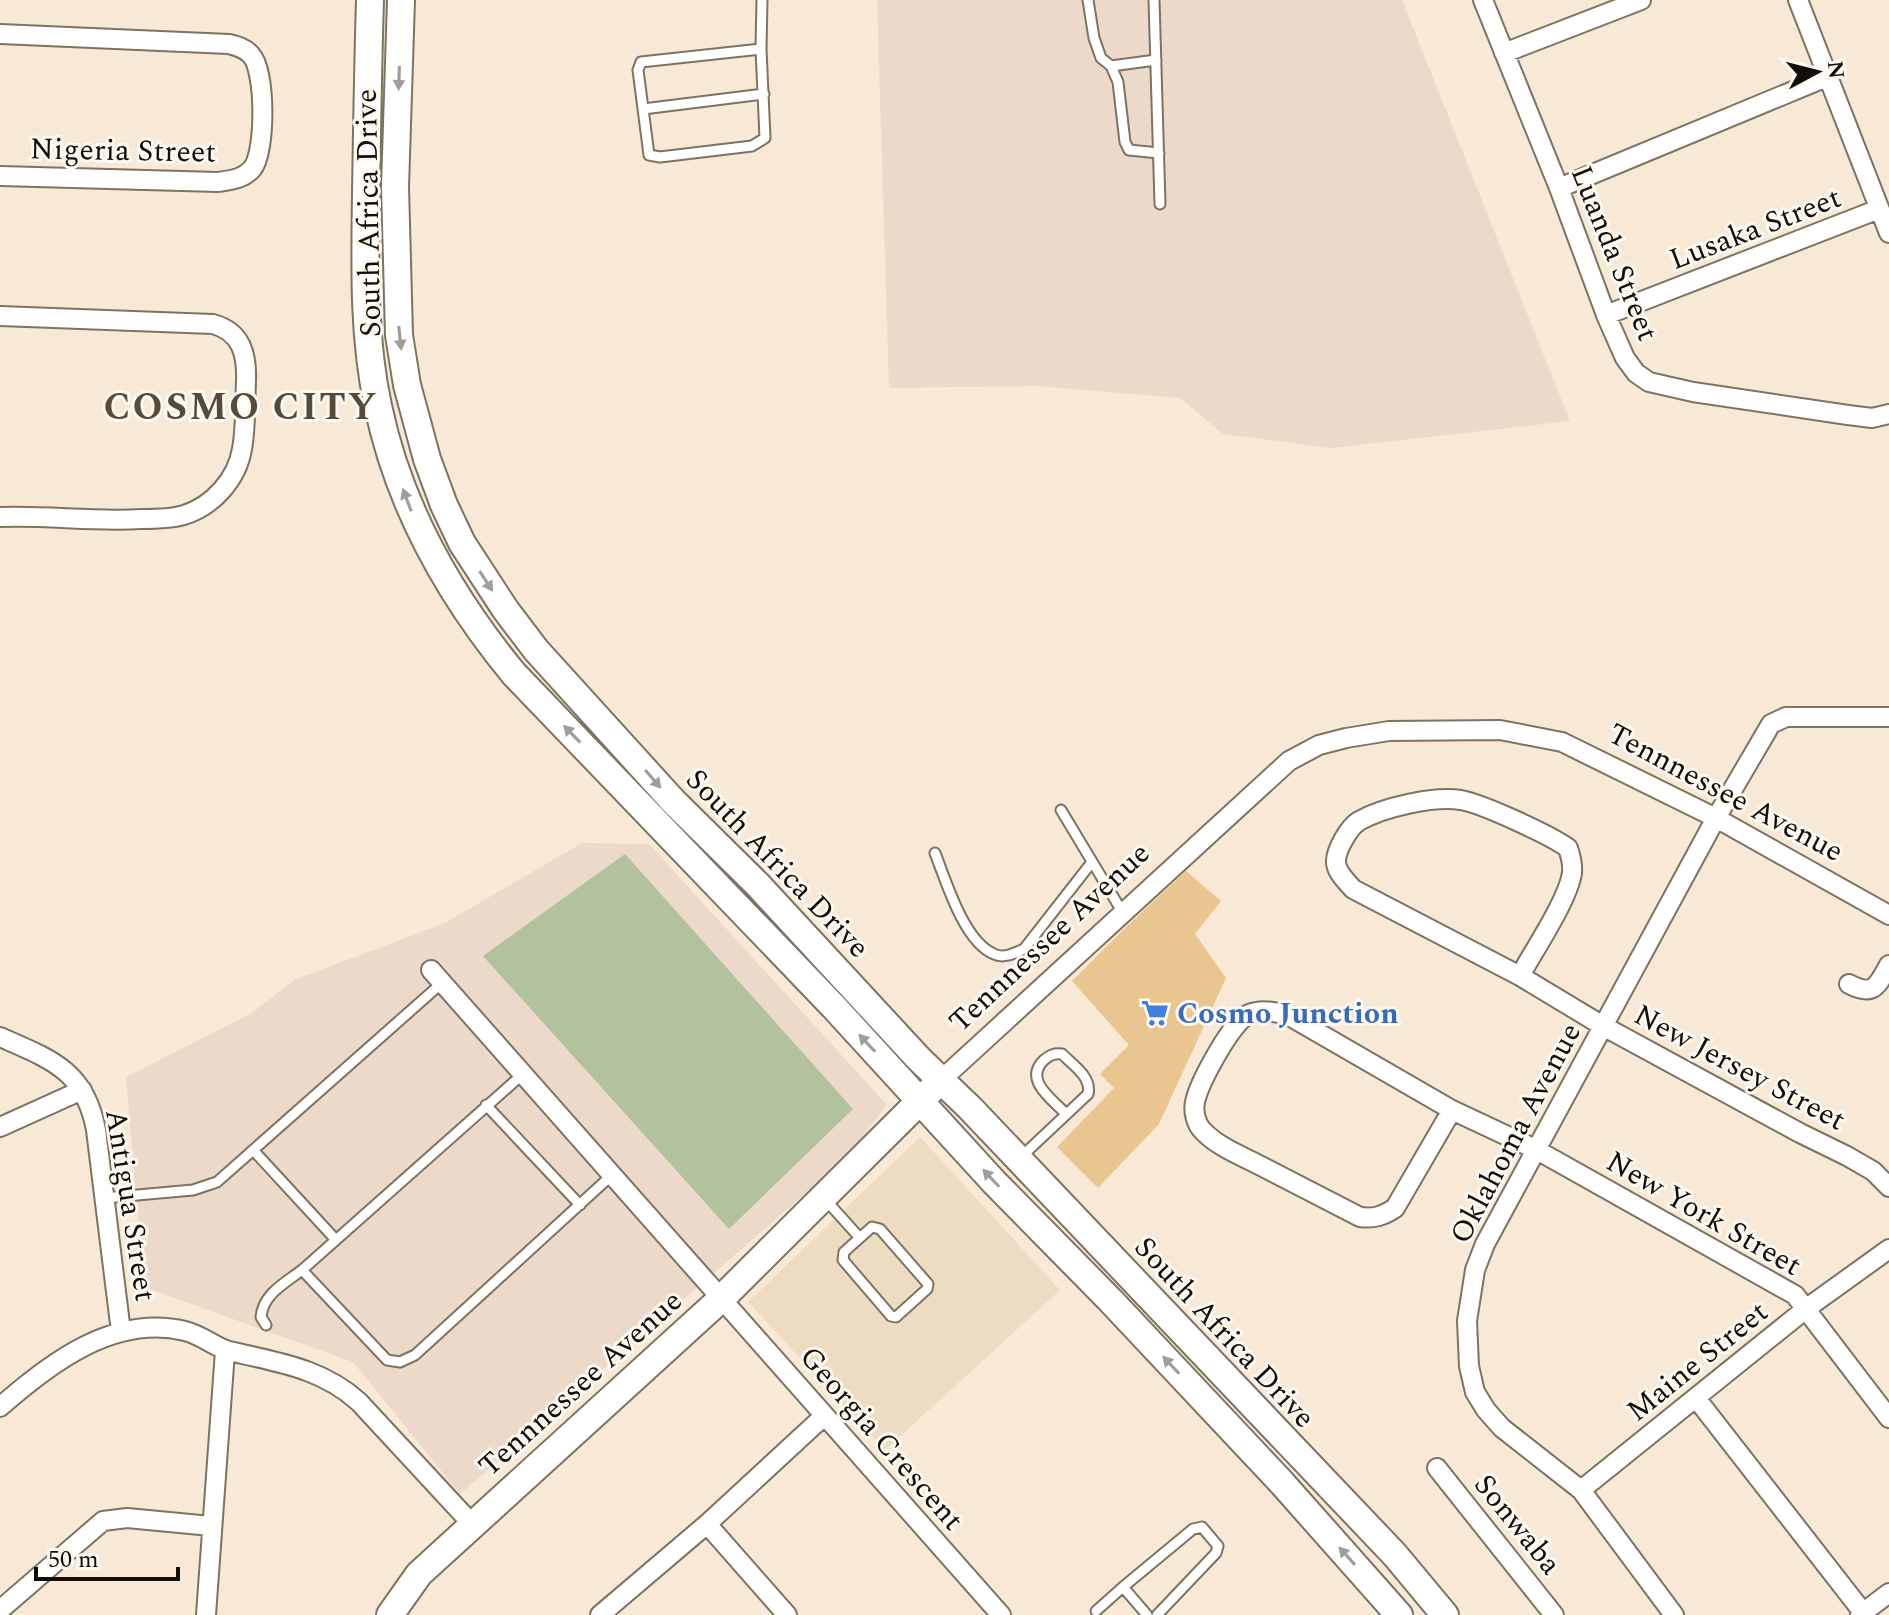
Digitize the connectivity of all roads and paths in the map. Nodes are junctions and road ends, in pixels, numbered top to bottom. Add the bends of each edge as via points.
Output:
1 (370, 0) edge
2 (401, 0) edge
3 (762, 0) edge
4 (1088, 0) edge
5 (1154, 0) edge
6 (1483, 0) edge
7 (1641, 0) edge
8 (1798, 0) edge
9 (0, 34) edge
10 (761, 49) junction
11 (1504, 53) junction
12 (1156, 60) junction
13 (1111, 66) junction
14 (1829, 76) junction
15 (764, 94) junction
16 (643, 109) junction
17 (1159, 153) junction
18 (0, 176) edge
19 (1559, 188) junction
20 (1160, 204) dead end
21 (1879, 209) junction
22 (1889, 233) edge
23 (1606, 315) junction
24 (0, 316) edge
25 (1889, 414) edge
26 (0, 517) edge
27 (1889, 717) edge
28 (1061, 810) dead end
29 (1716, 818) junction
30 (935, 853) dead end
31 (1092, 862) junction
32 (1123, 913) junction
33 (1889, 915) edge
34 (1889, 965) edge
35 (437, 976) joint
36 (1520, 976) junction
37 (1849, 984) dead end
38 (1603, 1026) junction
39 (0, 1037) edge
40 (524, 1073) junction
41 (941, 1080) junction
42 (82, 1090) junction
43 (920, 1101) junction
44 (486, 1105) junction
45 (1452, 1110) junction
46 (1066, 1114) junction
47 (0, 1127) edge
48 (1535, 1149) junction
49 (254, 1151) junction
50 (1019, 1159) junction
51 (613, 1174) junction
52 (1889, 1187) edge
53 (823, 1197) junction
54 (104, 1198) junction
55 (580, 1205) junction
56 (859, 1237) junction
57 (336, 1240) junction
58 (1889, 1249) edge
59 (302, 1270) junction
60 (722, 1298) junction
61 (1807, 1308) junction
62 (266, 1325) dead end
63 (121, 1332) junction
64 (225, 1351) junction
65 (1696, 1398) junction
66 (0, 1407) edge
67 (824, 1416) junction
68 (1889, 1418) edge
69 (1437, 1468) dead end
70 (1581, 1490) junction
71 (472, 1524) junction
72 (707, 1524) junction
73 (211, 1526) junction
74 (1123, 1587) junction
75 (1889, 1593) edge
76 (0, 1610) edge
77 (1096, 1611) dead end
78 (1863, 1614) edge
79 (206, 1615) edge
80 (390, 1615) edge
81 (600, 1615) edge
82 (787, 1615) edge
83 (1001, 1615) edge
84 (1147, 1615) edge
85 (1157, 1615) edge
86 (1399, 1615) edge
87 (1445, 1615) edge
88 (1554, 1615) edge
89 (1674, 1615) edge

43 -> 1 street, South Africa Drive via 514,674 426,544 393,462 366,330
2 -> 41 street, South Africa Drive via 395,187 399,335 416,421 450,518 483,576 536,650
3 - 10 lane
4 - 13 lane via 1094,38 1101,58
5 - 12 lane
6 - 11 street, Luanda Street
7 - 11 street
8 - 14 street
9 - 18 street, Nigeria Street via 241,47 253,56 259,72 262,142 250,171 218,182
10 - 15 lane
10 - 16 lane via 643,60 638,70
11 - 19 street, Luanda Street
12 - 13 lane
12 - 17 lane
13 - 17 lane via 1129,150
14 - 19 street
14 - 21 street
15 - 16 lane
15 - 16 lane via 765,138 737,148 652,156
17 - 20 lane
19 - 23 street, Luanda Street
21 - 22 street
21 - 23 street, Lusaka Street
23 - 25 street, Luanda Street via 1625,358 1649,382 1848,415
24 - 26 street via 213,324 237,337 246,373 242,450 231,478 204,505 184,515 150,519
27 - 29 street, Oklahoma Avenue via 1786,717 1771,724
28 - 31 lane
29 - 32 street, Tennnessee Avenue via 1562,742 1500,730 1389,731 1319,745 1289,761
29 - 33 street, Tennnessee Avenue
29 - 38 street, Oklahoma Avenue
30 - 31 lane via 958,913 995,956 1024,949
31 - 32 lane
32 - 41 street, Tennnessee Avenue
34 - 37 street via 1871,990
35 - 40 street, Georgia Crescent
35 - 49 lane
36 - 36 street, New Jersey Street via 1566,892 1572,876 1568,848 1465,801 1407,804 1356,822 1336,863 1353,889
36 - 38 street, New Jersey Street
38 - 48 street, Oklahoma Avenue
38 - 52 street, New Jersey Street via 1847,1156
39 - 42 street, Antigua Street via 61,1065
40 - 44 lane
40 - 51 street, Georgia Crescent
41 - 43 street, Tennnessee Avenue
41 - 50 street, South Africa Drive
42 - 47 street
42 - 54 street, Antigua Street via 93,1116
43 - 53 street, Tennnessee Avenue
86 -> 43 street, South Africa Drive
44 - 55 lane
44 - 57 lane
45 - 45 street, New York Street via 1395,1208 1371,1219 1226,1148 1202,1130 1194,1104 1237,1024 1247,1014 1275,1011
45 - 48 street, New York Street
46 - 46 lane via 1089,1087 1087,1079 1055,1053 1035,1076
46 - 50 lane
48 - 61 street, New York Street via 1772,1280
48 - 70 street, Oklahoma Avenue via 1475,1270 1467,1321 1469,1366 1475,1392 1502,1428
49 - 54 lane via 205,1188
49 - 57 lane
50 - 87 street, South Africa Drive via 1395,1555
51 - 55 lane
51 - 60 street, Georgia Crescent
53 - 56 lane
53 - 60 street, Tennnessee Avenue
54 - 63 street, Antigua Street
55 - 59 lane via 415,1355 400,1362 387,1360
56 - 56 lane via 872,1227 880,1229 928,1284 898,1316 891,1316 844,1262 844,1252
57 - 59 lane
58 - 61 street, Maine Street
59 - 62 lane via 267,1297 261,1317
60 - 67 street, Georgia Crescent
60 - 71 street, Tennnessee Avenue
61 - 65 street, Maine Street
61 - 68 street, New York Street
63 - 64 street via 168,1328 199,1335
63 - 66 street via 69,1353
64 - 71 street via 297,1367 342,1388
64 - 73 street
65 - 70 street, Maine Street
65 - 78 street
67 - 72 street
67 - 83 street, Georgia Crescent
69 - 88 street, Sonwaba
70 - 89 street, Oklahoma Avenue
71 - 80 street, Tennnessee Avenue via 419,1574
72 - 81 street
72 - 82 street
73 - 76 street via 127,1518 103,1521
73 - 79 street
74 - 77 lane
74 - 84 lane
74 - 85 lane via 1202,1527 1218,1546 1216,1553
75 - 78 street

